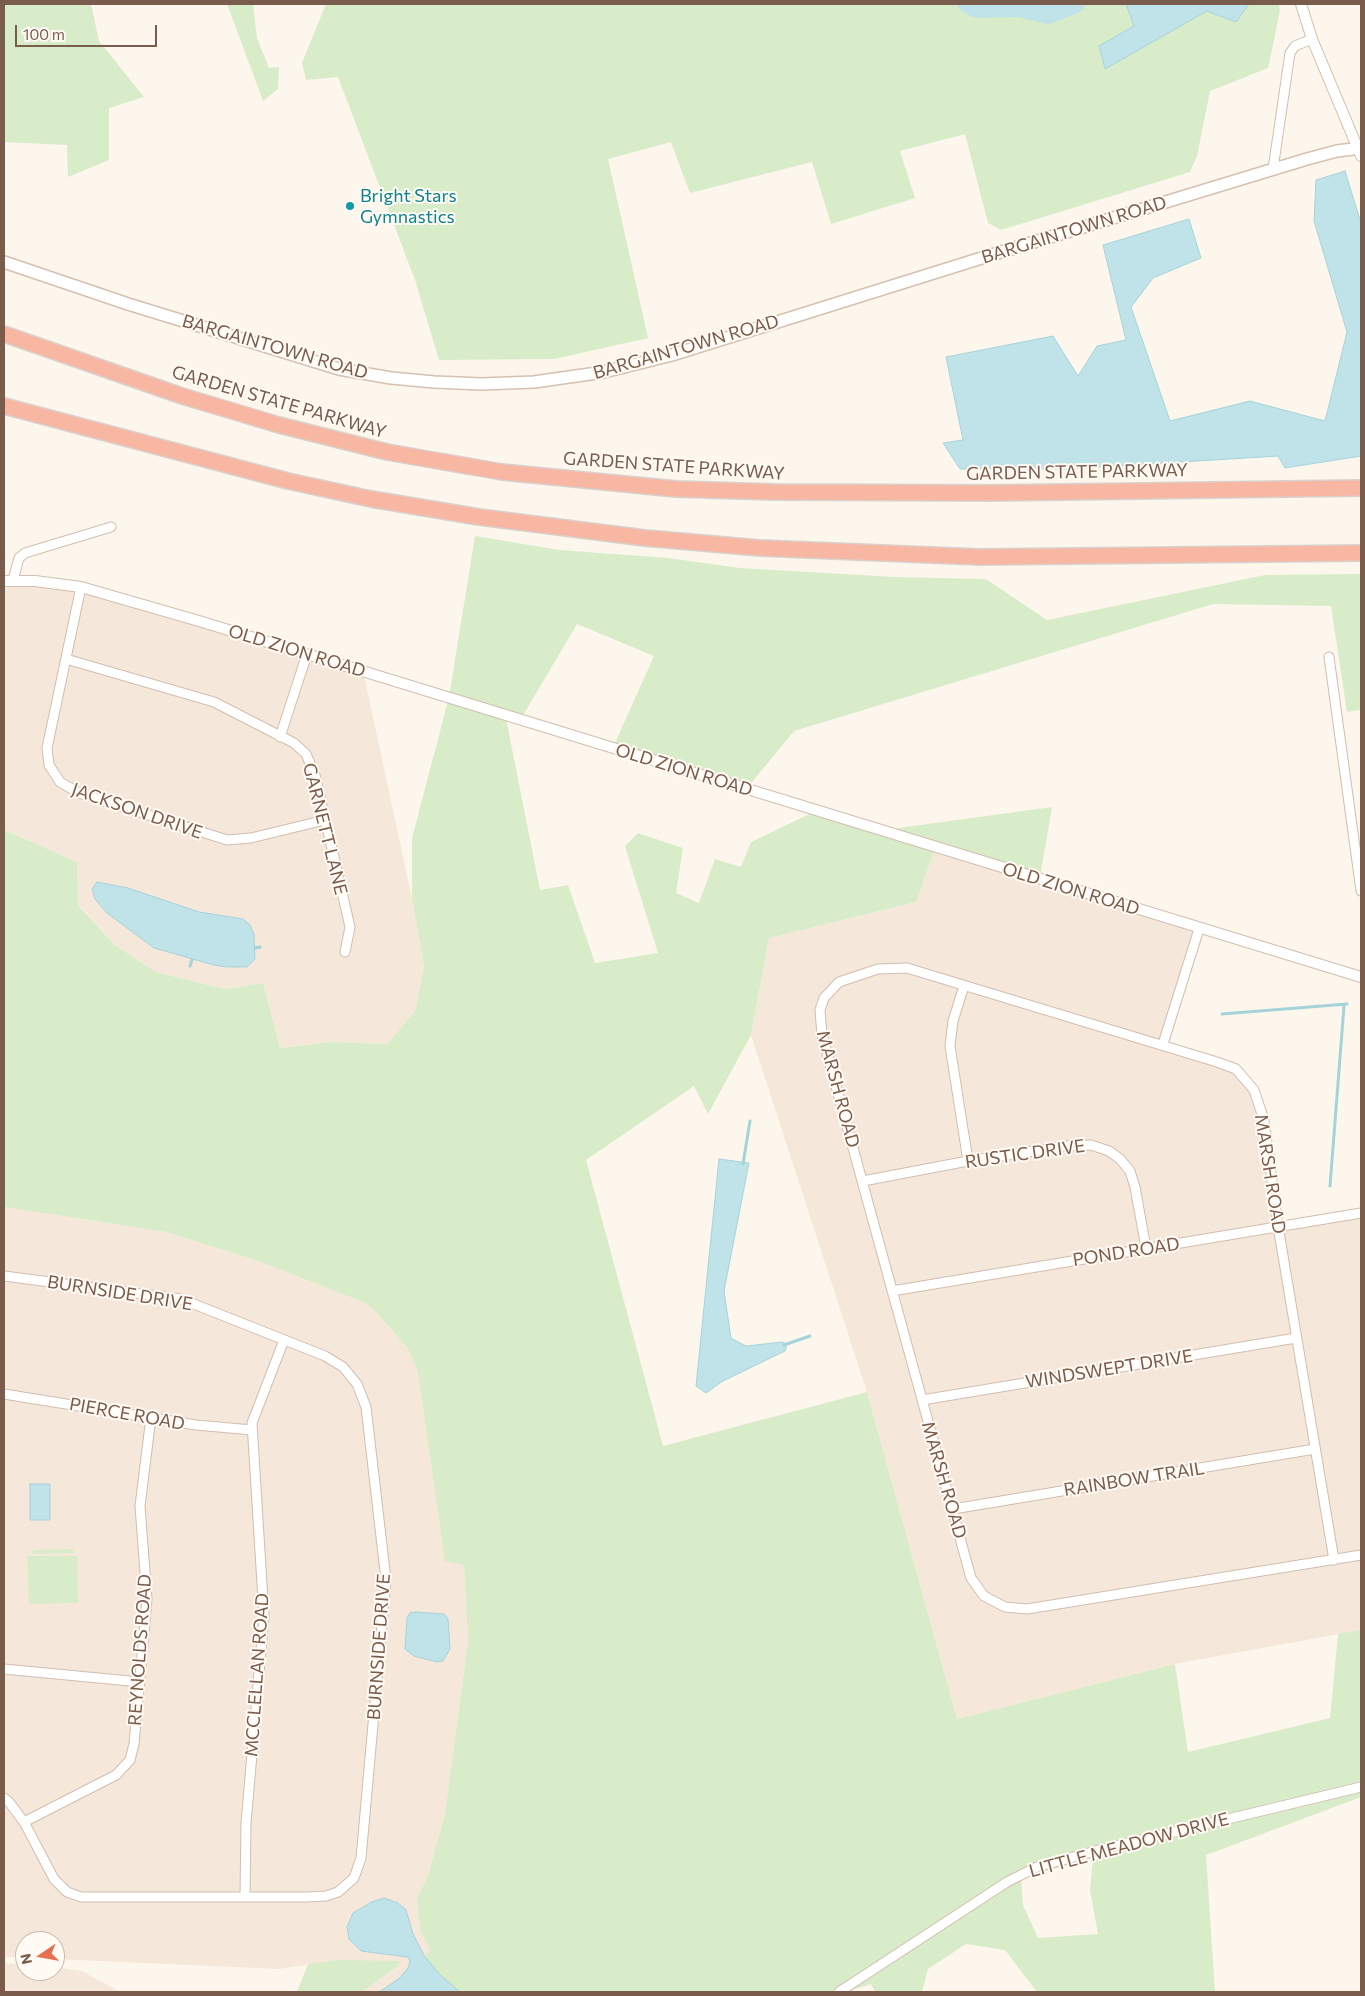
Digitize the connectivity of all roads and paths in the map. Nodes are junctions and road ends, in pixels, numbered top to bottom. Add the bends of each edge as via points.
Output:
1 (1301, 4) edge
2 (1312, 39) junction
3 (1360, 151) edge
4 (1273, 169) junction
5 (4, 262) edge
6 (4, 334) edge
7 (4, 406) edge
8 (1361, 488) edge
9 (111, 527) dead end
10 (1361, 554) edge
11 (8, 581) edge
12 (81, 587) junction
13 (307, 654) junction
14 (1329, 657) dead end
15 (66, 659) junction
16 (280, 737) junction
17 (325, 820) junction
18 (1361, 891) edge
19 (1199, 928) junction
20 (345, 952) dead end
21 (1361, 977) edge
22 (964, 986) junction
23 (1163, 1044) junction
24 (968, 1161) junction
25 (862, 1181) junction
26 (1361, 1213) edge
27 (1278, 1226) junction
28 (1146, 1248) junction
29 (4, 1276) edge
30 (892, 1291) junction
31 (1296, 1338) junction
32 (284, 1340) junction
33 (4, 1394) edge
34 (922, 1400) junction
35 (151, 1417) junction
36 (252, 1430) junction
37 (1315, 1449) junction
38 (953, 1509) junction
39 (1361, 1555) edge
40 (1334, 1560) junction
41 (4, 1669) edge
42 (140, 1682) junction
43 (1361, 1787) edge
44 (4, 1798) edge
45 (24, 1822) junction
46 (245, 1896) junction
47 (839, 1992) edge

1 - 2 street
2 - 3 street
2 - 4 street via 1295,46 1290,53
3 - 4 main road, BARGAINTOWN ROAD via 1322,155
4 - 5 main road, BARGAINTOWN ROAD via 654,360 586,375 513,384 390,378 339,368 128,304
6 - 8 highway, GARDEN STATE PARKWAY via 278,425 369,448 502,472 676,489 774,492
7 - 10 highway via 270,477 371,499 479,517 645,538 760,548 980,557
9 - 11 street via 25,553
11 - 12 street, OLD ZION ROAD
12 - 13 street, OLD ZION ROAD
12 - 15 street, JACKSON DRIVE
13 - 16 street
13 - 19 street, OLD ZION ROAD
14 - 18 street
15 - 16 street, GARNETT LANE via 214,702
15 - 17 street, JACKSON DRIVE via 47,752 52,771 66,787 227,840 251,838
16 - 17 street, GARNETT LANE via 294,744 309,759
17 - 20 street, GARNETT LANE via 350,927
19 - 21 street, OLD ZION ROAD
19 - 23 street
22 - 23 street, MARSH ROAD
22 - 24 street via 953,1021 950,1046
22 - 25 street, MARSH ROAD via 907,968 890,967 838,982 824,998 820,1010 822,1035
23 - 27 street, MARSH ROAD via 1236,1070 1254,1090 1264,1120
24 - 25 street, RUSTIC DRIVE
24 - 28 street, RUSTIC DRIVE via 1067,1146 1091,1145 1108,1151 1130,1171
25 - 30 street, MARSH ROAD
26 - 27 street, POND ROAD
27 - 28 street, POND ROAD
27 - 31 street, MARSH ROAD
28 - 30 street, POND ROAD
29 - 32 street, BURNSIDE DRIVE via 181,1299
30 - 34 street, MARSH ROAD
31 - 34 street, WINDSWEPT DRIVE
31 - 37 street, MARSH ROAD
32 - 36 street, MCCLELLAN ROAD via 254,1416
32 - 46 street, BURNSIDE DRIVE via 339,1364 362,1393 385,1560 386,1597 361,1858 357,1872 349,1884 326,1896
33 - 35 street, PIERCE ROAD
34 - 38 street, MARSH ROAD
35 - 36 street, PIERCE ROAD via 196,1426
35 - 42 street, REYNOLDS ROAD via 140,1506 147,1599
36 - 46 street, MCCLELLAN ROAD via 264,1616 246,1823
37 - 38 street, RAINBOW TRAIL
37 - 40 street, MARSH ROAD
38 - 40 street, MARSH ROAD via 971,1578 977,1588 994,1602 1017,1609
39 - 40 street, MARSH ROAD
41 - 42 street
42 - 45 street, REYNOLDS ROAD via 133,1752 122,1771
43 - 47 street, LITTLE MEADOW DRIVE via 1037,1867 1007,1882
44 - 45 street, BURNSIDE DRIVE
45 - 46 street, BURNSIDE DRIVE via 54,1879 74,1895 96,1898

